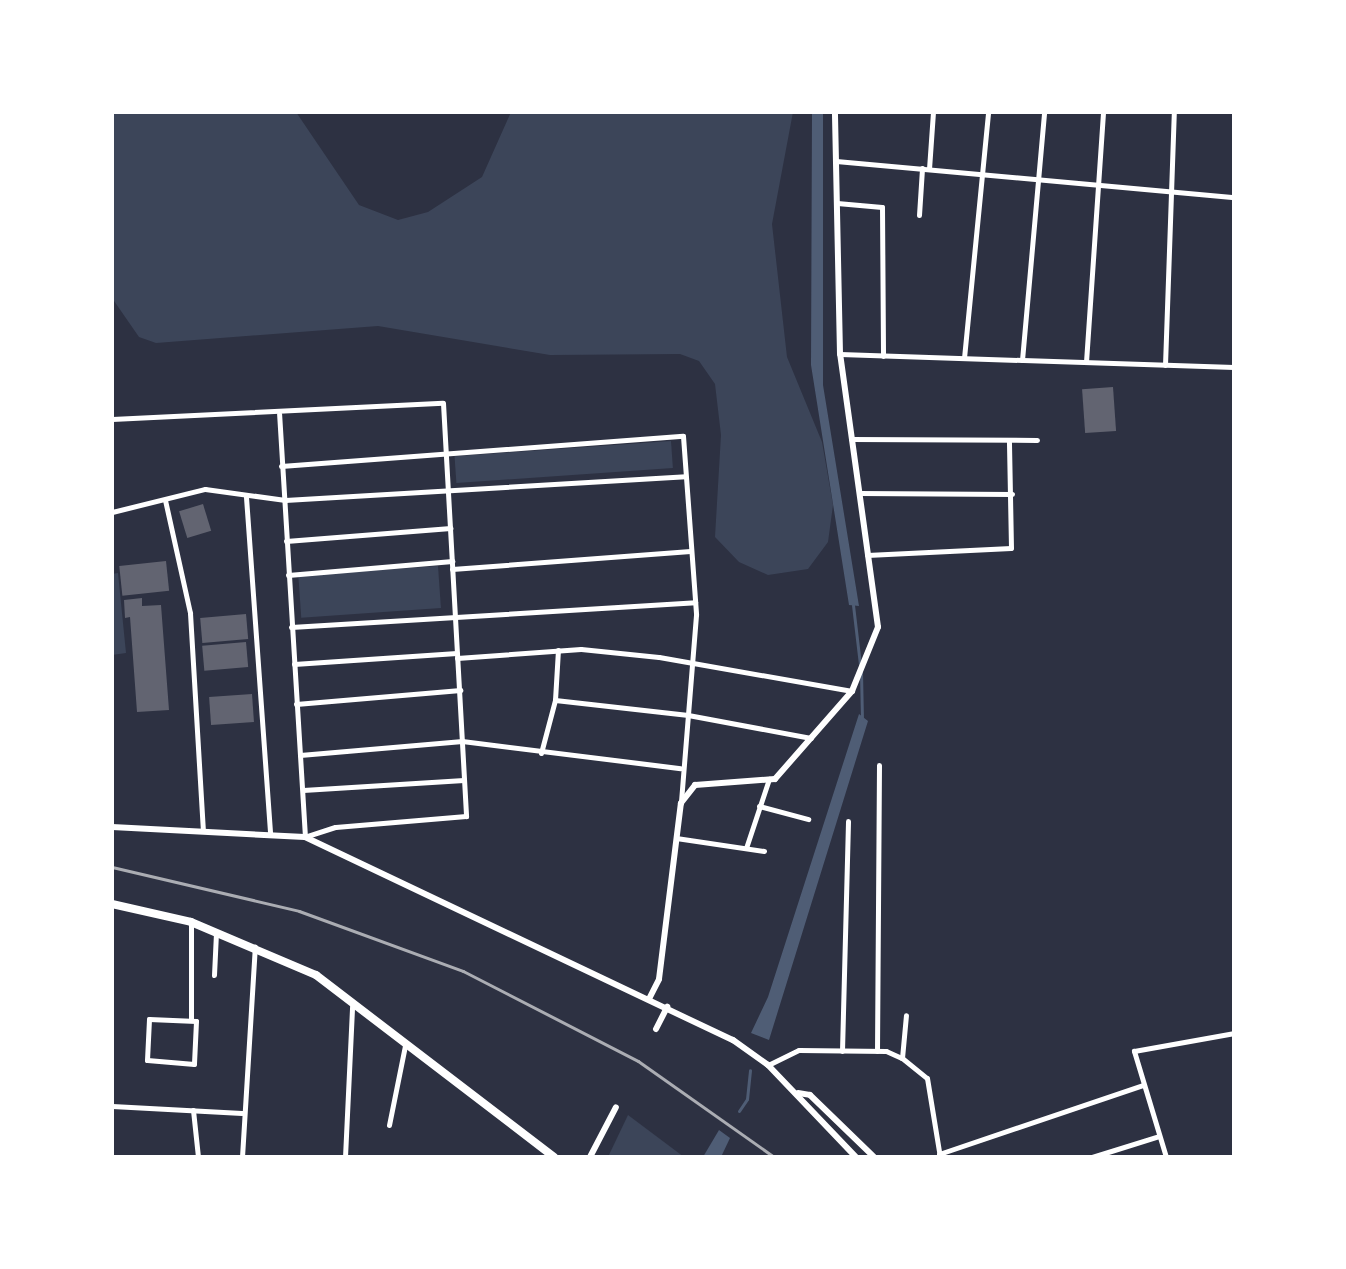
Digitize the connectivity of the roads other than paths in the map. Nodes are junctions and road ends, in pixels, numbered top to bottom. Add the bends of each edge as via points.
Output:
1 (835, 112) edge
2 (933, 112) edge
3 (988, 112) edge
4 (1044, 112) edge
5 (1103, 112) edge
6 (1174, 112) edge
7 (836, 161) junction
8 (925, 169) junction
9 (983, 174) junction
10 (1037, 179) junction
11 (1097, 184) junction
12 (1171, 191) junction
13 (1234, 197) edge
14 (837, 203) junction
15 (919, 215) dead end
16 (840, 354) junction
17 (883, 356) junction
18 (964, 358) junction
19 (1022, 360) junction
20 (1086, 362) junction
21 (1165, 365) junction
22 (1234, 367) edge
23 (279, 414) junction
24 (112, 419) edge
25 (850, 439) junction
26 (1009, 440) junction
27 (1037, 440) dead end
28 (446, 454) junction
29 (281, 466) junction
30 (685, 476) junction
31 (448, 490) junction
32 (858, 493) junction
33 (1012, 494) junction
34 (246, 497) junction
35 (165, 500) junction
36 (285, 500) junction
37 (112, 512) edge
38 (450, 528) junction
39 (286, 541) junction
40 (691, 551) junction
41 (867, 555) junction
42 (452, 561) junction
43 (452, 569) junction
44 (288, 575) junction
45 (695, 602) junction
46 (455, 618) junction
47 (291, 627) junction
48 (558, 650) junction
49 (457, 656) junction
50 (294, 664) junction
51 (692, 664) junction
52 (460, 690) junction
53 (852, 691) junction
54 (555, 700) junction
55 (296, 704) junction
56 (688, 715) junction
57 (811, 738) junction
58 (462, 741) junction
59 (541, 753) junction
60 (299, 755) junction
61 (879, 765) dead end
62 (680, 768) junction
63 (769, 779) junction
64 (464, 780) junction
65 (303, 790) junction
66 (681, 803) junction
67 (759, 806) junction
68 (808, 819) dead end
69 (848, 821) dead end
70 (112, 827) edge
71 (203, 831) junction
72 (270, 834) junction
73 (305, 837) junction
74 (676, 838) junction
75 (746, 848) junction
76 (764, 851) dead end
77 (112, 904) edge
78 (191, 922) junction
79 (216, 931) junction
80 (255, 946) junction
81 (214, 975) dead end
82 (649, 999) junction
83 (352, 1006) junction
84 (667, 1007) junction
85 (906, 1015) dead end
86 (191, 1020) junction
87 (656, 1029) dead end
88 (1234, 1033) edge
89 (405, 1046) junction
90 (842, 1051) junction
91 (877, 1051) junction
92 (902, 1058) junction
93 (768, 1065) junction
94 (1143, 1085) junction
95 (798, 1093) junction
96 (112, 1106) edge
97 (616, 1107) dead end
98 (193, 1110) junction
99 (242, 1113) junction
100 (389, 1125) dead end
101 (1159, 1136) junction
102 (550, 1156) edge
103 (939, 1156) edge
104 (198, 1157) edge
105 (242, 1157) edge
106 (345, 1157) edge
107 (590, 1157) edge
108 (856, 1157) edge
109 (874, 1157) edge
110 (1092, 1157) edge
111 (1166, 1157) edge

1 - 7 street
2 - 8 street
3 - 9 street
4 - 10 street
5 - 11 street
6 - 12 street
7 - 8 street
7 - 14 street
8 - 9 street
8 - 15 street
9 - 10 street
9 - 18 street
10 - 11 street
10 - 19 street
11 - 12 street
11 - 20 street
12 - 13 street
12 - 21 street
14 - 16 street
14 - 17 street via 882,207
16 - 17 street
16 - 25 street
17 - 18 street
18 - 19 street
19 - 20 street
20 - 21 street
21 - 22 street
23 - 24 street
23 - 28 street via 443,403
23 - 29 street
25 - 26 street
25 - 32 street
26 - 27 street
26 - 33 street
28 - 29 street
28 - 30 street via 683,436
28 - 31 street
29 - 36 street
30 - 31 street
30 - 40 street
31 - 36 street
31 - 38 street
32 - 33 street
32 - 41 street
33 - 41 street via 1011,548
34 - 35 street via 205,489
34 - 36 street
34 - 72 street
35 - 37 street
35 - 71 street via 190,613
36 - 39 street
38 - 39 street
38 - 42 street
39 - 44 street
40 - 43 street
40 - 45 street
41 - 53 street via 878,627 871,655
42 - 43 street
42 - 44 street
43 - 46 street
44 - 47 street
45 - 46 street
45 - 51 street
46 - 47 street
46 - 49 street
47 - 50 street
48 - 49 street
48 - 51 street via 619,652
48 - 54 street
49 - 50 street
49 - 52 street
50 - 55 street
51 - 53 street
51 - 56 street
52 - 55 street
52 - 58 street
53 - 57 street
54 - 56 street
54 - 59 street
55 - 60 street
56 - 57 street
56 - 62 street
57 - 63 street via 775,779
58 - 59 street
58 - 60 street
58 - 64 street
59 - 62 street
60 - 65 street
61 - 91 street
62 - 66 street
63 - 66 street via 695,785
63 - 67 street
64 - 65 street
64 - 73 street via 466,816 335,827
65 - 73 street
66 - 74 street
67 - 68 street
67 - 75 street
69 - 90 street
70 - 71 street
71 - 72 street
72 - 73 street
73 - 82 street
74 - 75 street
74 - 82 street via 659,979
75 - 76 street
77 - 78 main road
78 - 79 main road
78 - 86 street
79 - 80 main road
79 - 81 street
80 - 83 main road via 316,975
80 - 99 street
82 - 84 street
83 - 89 main road
83 - 106 street
84 - 87 street
84 - 93 street
85 - 92 street
86 - 86 street via 196,1023 194,1064 147,1060 149,1019
88 - 94 street via 1134,1051
89 - 100 street
89 - 102 main road
90 - 91 street
90 - 93 street via 799,1050
91 - 92 street
92 - 103 street via 927,1078
93 - 95 street
94 - 101 street
94 - 103 street
95 - 108 street via 803,1106
95 - 109 street via 810,1095
96 - 98 street
97 - 107 street
98 - 99 street
98 - 104 street
99 - 105 street
101 - 110 street
101 - 111 street

